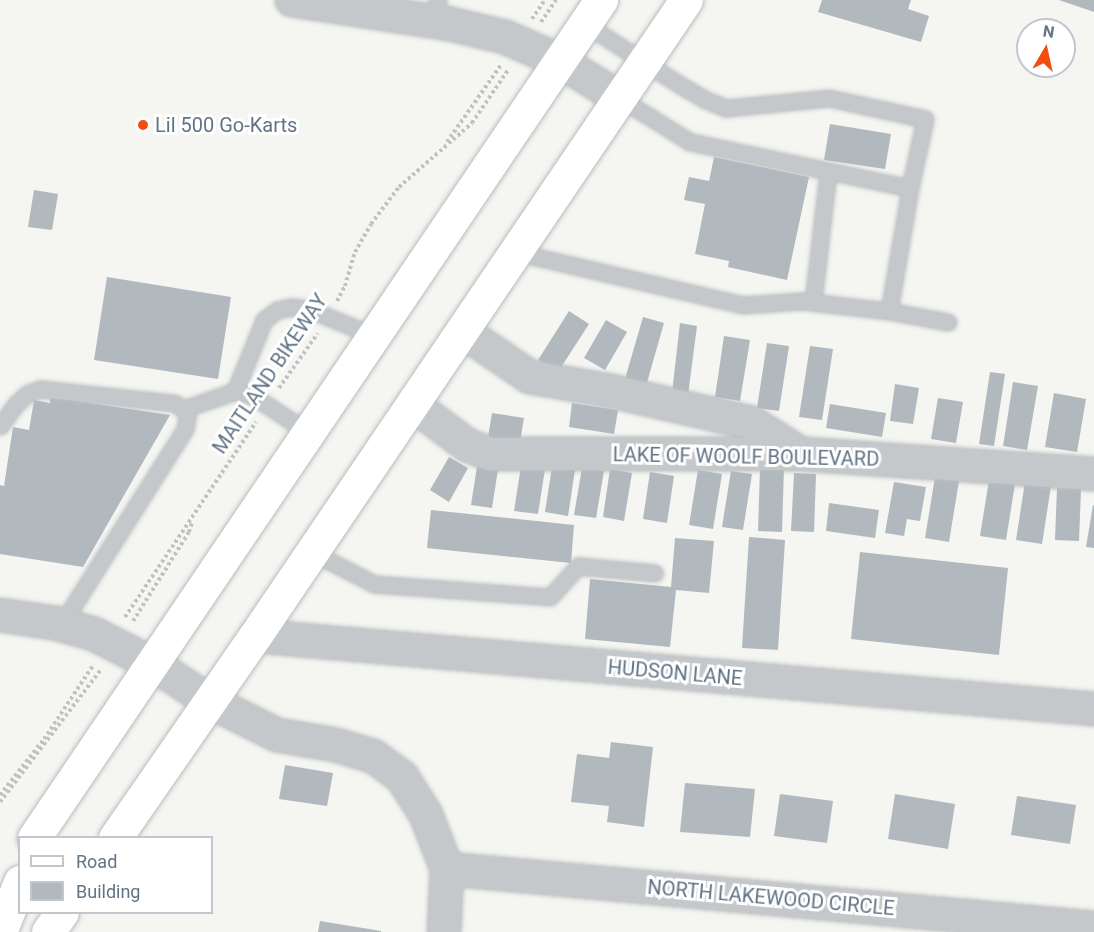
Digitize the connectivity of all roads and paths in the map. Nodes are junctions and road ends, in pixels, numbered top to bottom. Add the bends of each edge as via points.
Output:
1 (292, 0) edge
2 (545, 0) edge
3 (556, 0) edge
4 (686, 0) edge
5 (435, 10) edge
6 (593, 12) edge
7 (521, 44) junction
8 (560, 61) junction
9 (643, 63) junction
10 (619, 98) junction
11 (439, 152) junction
12 (828, 173) junction
13 (910, 188) junction
14 (515, 252) junction
15 (813, 302) junction
16 (889, 311) junction
17 (328, 317) junction
18 (948, 322) dead end
19 (462, 331) junction
20 (374, 336) junction
21 (235, 391) junction
22 (267, 405) junction
23 (412, 405) junction
24 (184, 409) junction
25 (0, 426) edge
26 (309, 433) junction
27 (801, 454) junction
28 (1094, 474) edge
29 (193, 519) junction
30 (312, 552) junction
31 (655, 573) dead end
32 (142, 608) dead end
33 (128, 611) dead end
34 (0, 615) edge
35 (61, 625) junction
36 (255, 636) junction
37 (153, 664) junction
38 (86, 677) dead end
39 (87, 690) dead end
40 (209, 701) junction
41 (1094, 709) edge
42 (0, 795) edge
43 (0, 802) edge
44 (37, 835) edge
45 (116, 836) edge
46 (18, 861) edge
47 (447, 868) junction
48 (0, 884) edge
49 (18, 887) edge
50 (61, 914) edge
51 (1094, 928) edge
52 (0, 932) edge
53 (48, 932) edge
54 (444, 932) edge

1 - 5 street
2 - 7 path
3 - 7 path
4 - 9 main road
5 - 7 street
6 - 8 main road
6 - 9 lane
7 - 8 street
7 - 11 path
7 - 11 path via 472,123
8 - 10 street
8 - 20 main road
9 - 10 main road
9 - 13 lane via 726,108 829,98 925,119
10 - 12 lane via 690,142
10 - 14 main road
11 - 17 path, MAITLAND BIKEWAY via 399,188 371,224
12 - 13 lane
12 - 15 lane
13 - 16 lane
14 - 15 lane via 742,305
14 - 19 main road
15 - 16 lane
16 - 18 lane
17 - 20 lane
17 - 21 lane via 291,307 277,310 264,320
17 - 22 path, MAITLAND BIKEWAY
19 - 23 main road
19 - 27 street via 530,377 752,423
20 - 26 main road
21 - 22 lane
21 - 24 lane
22 - 26 lane
22 - 29 path, MAITLAND BIKEWAY
23 - 27 street, LAKE OF WOOLF BOULEVARD via 467,444 492,454
23 - 30 main road
24 - 25 lane via 174,403 40,389 15,405
24 - 35 lane via 185,429
26 - 37 main road
27 - 28 street, LAKE OF WOOLF BOULEVARD
29 - 32 path
29 - 33 path, MAITLAND BIKEWAY
30 - 31 lane via 374,584 550,597 578,566
30 - 36 main road
34 - 35 street
35 - 37 street via 94,634
36 - 40 main road
36 - 41 street, HUDSON LANE
37 - 40 street
37 - 44 main road
38 - 42 path
39 - 43 path
40 - 45 main road
40 - 47 street via 277,735 373,756 402,777 426,815
46 - 48 main road
47 - 51 street, NORTH LAKEWOOD CIRCLE
47 - 54 street
49 - 52 main road
50 - 53 main road

